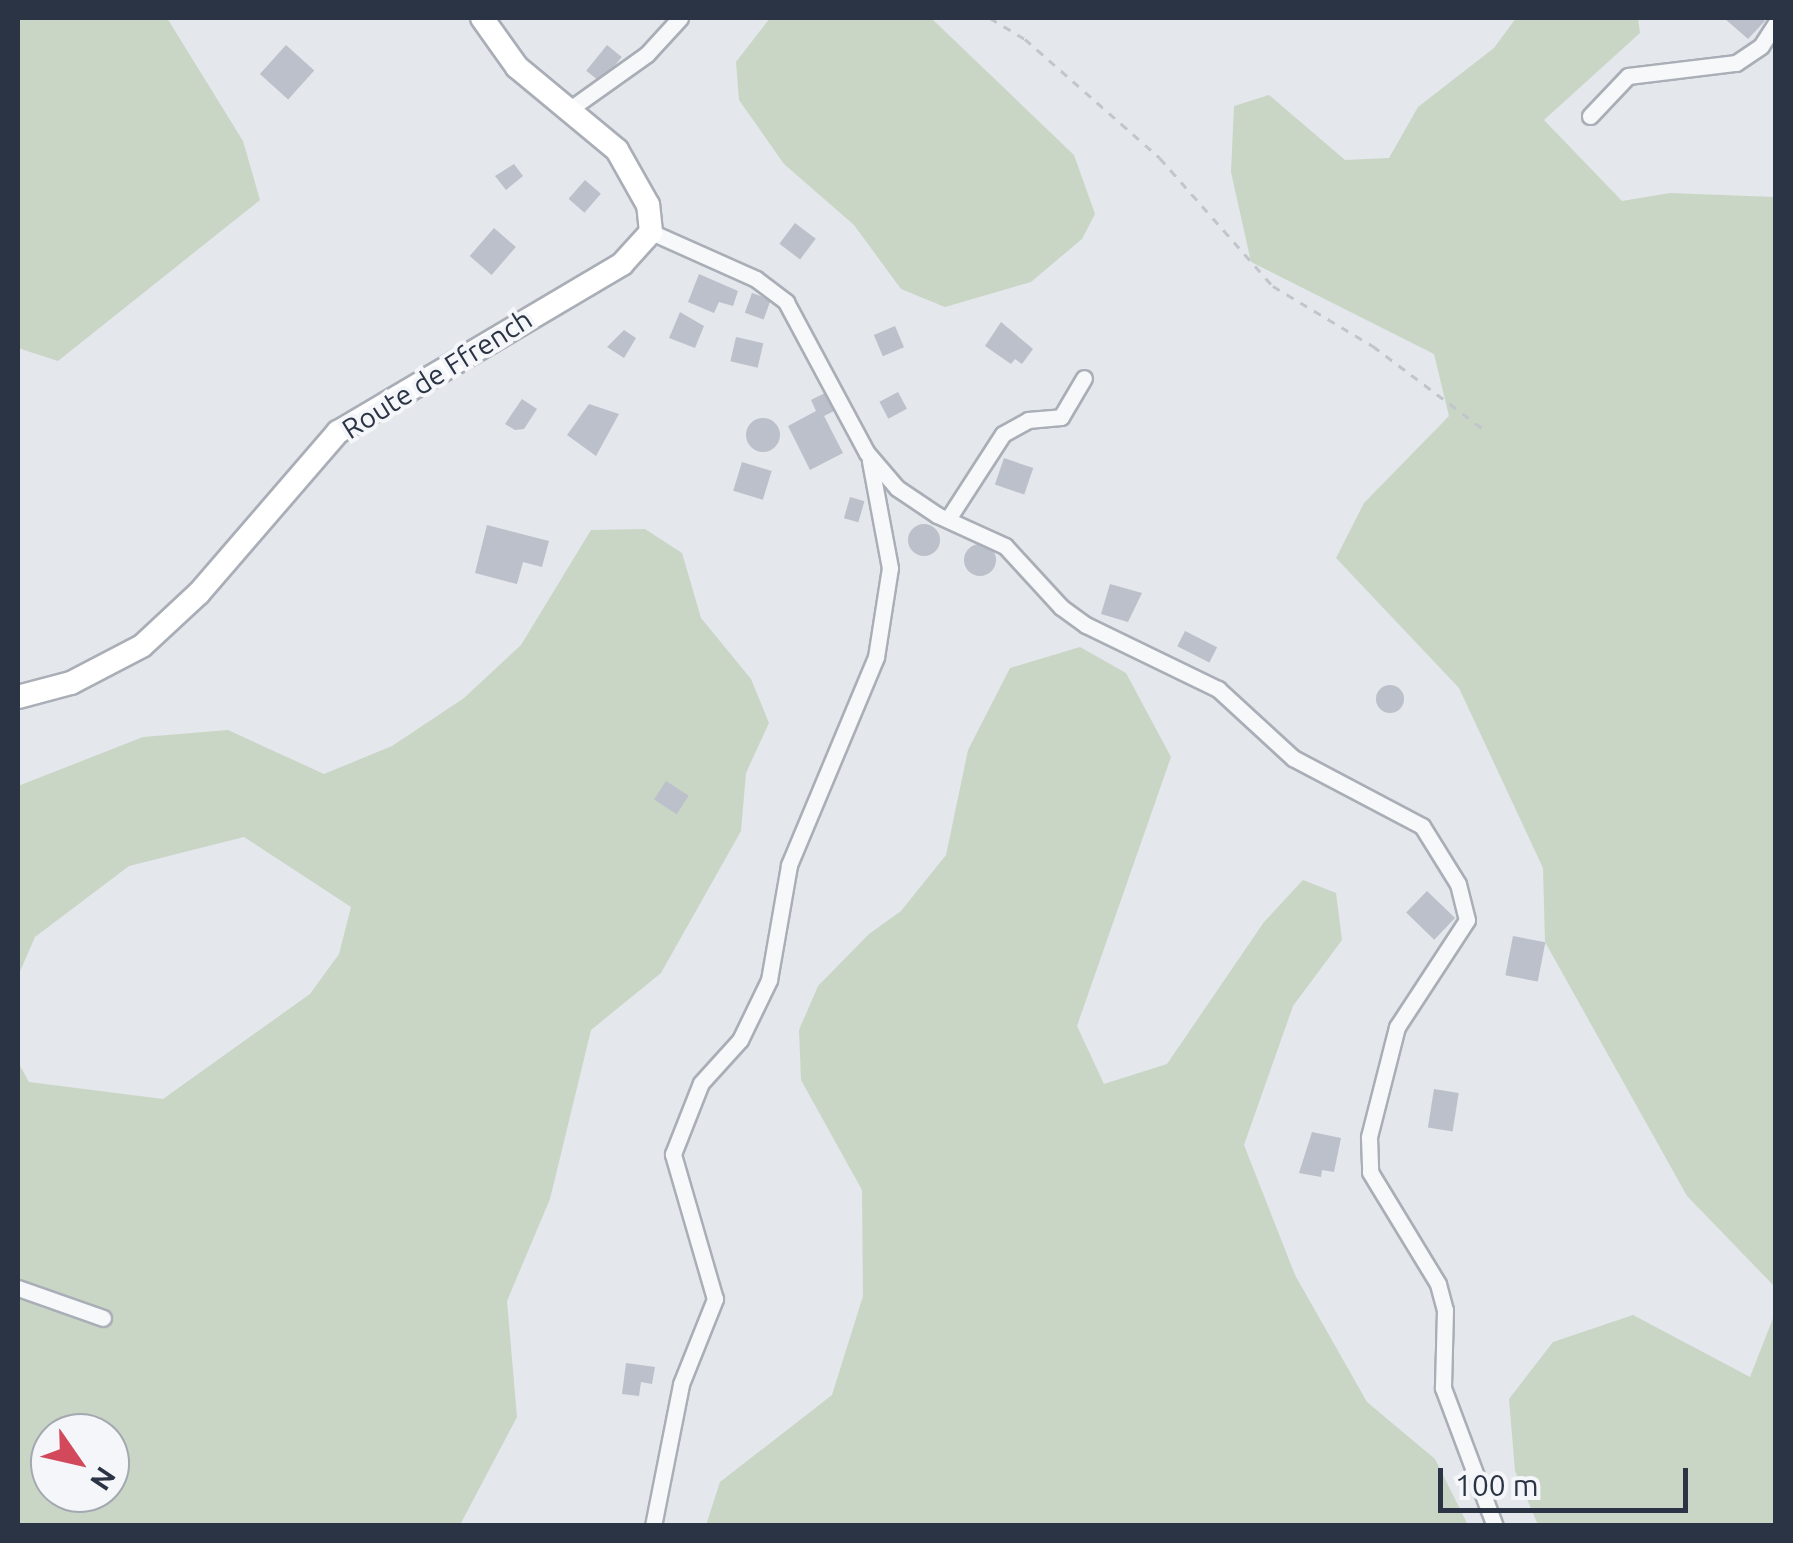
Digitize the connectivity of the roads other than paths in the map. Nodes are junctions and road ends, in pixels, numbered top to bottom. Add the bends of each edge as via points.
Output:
1 (482, 18) edge
2 (680, 18) edge
3 (1776, 23) edge
4 (570, 110) junction
5 (1590, 116) dead end
6 (650, 232) junction
7 (1084, 378) dead end
8 (867, 453) junction
9 (948, 519) junction
10 (18, 697) edge
11 (18, 1288) edge
12 (103, 1318) dead end
13 (652, 1526) edge
14 (1496, 1526) edge

1 - 4 main road via 517,68
2 - 4 street via 646,54
3 - 5 street via 1761,46 1736,63 1628,76
4 - 6 main road via 617,150 636,178
6 - 8 street via 756,279 786,302
6 - 10 main road, Route de Ffrench via 622,264 338,432 199,593 142,646 71,684
7 - 9 street via 1061,417 1028,420 1002,434
8 - 9 street via 898,488
8 - 13 street via 880,490 890,568 876,657 788,865 769,980 740,1040 701,1083 672,1154 715,1299 682,1384
9 - 14 street via 1005,546 1061,608 1086,625 1218,689 1293,758 1400,809 1422,826 1458,884 1466,920 1397,1027 1369,1138 1370,1172 1438,1284 1445,1310 1443,1388
11 - 12 street

